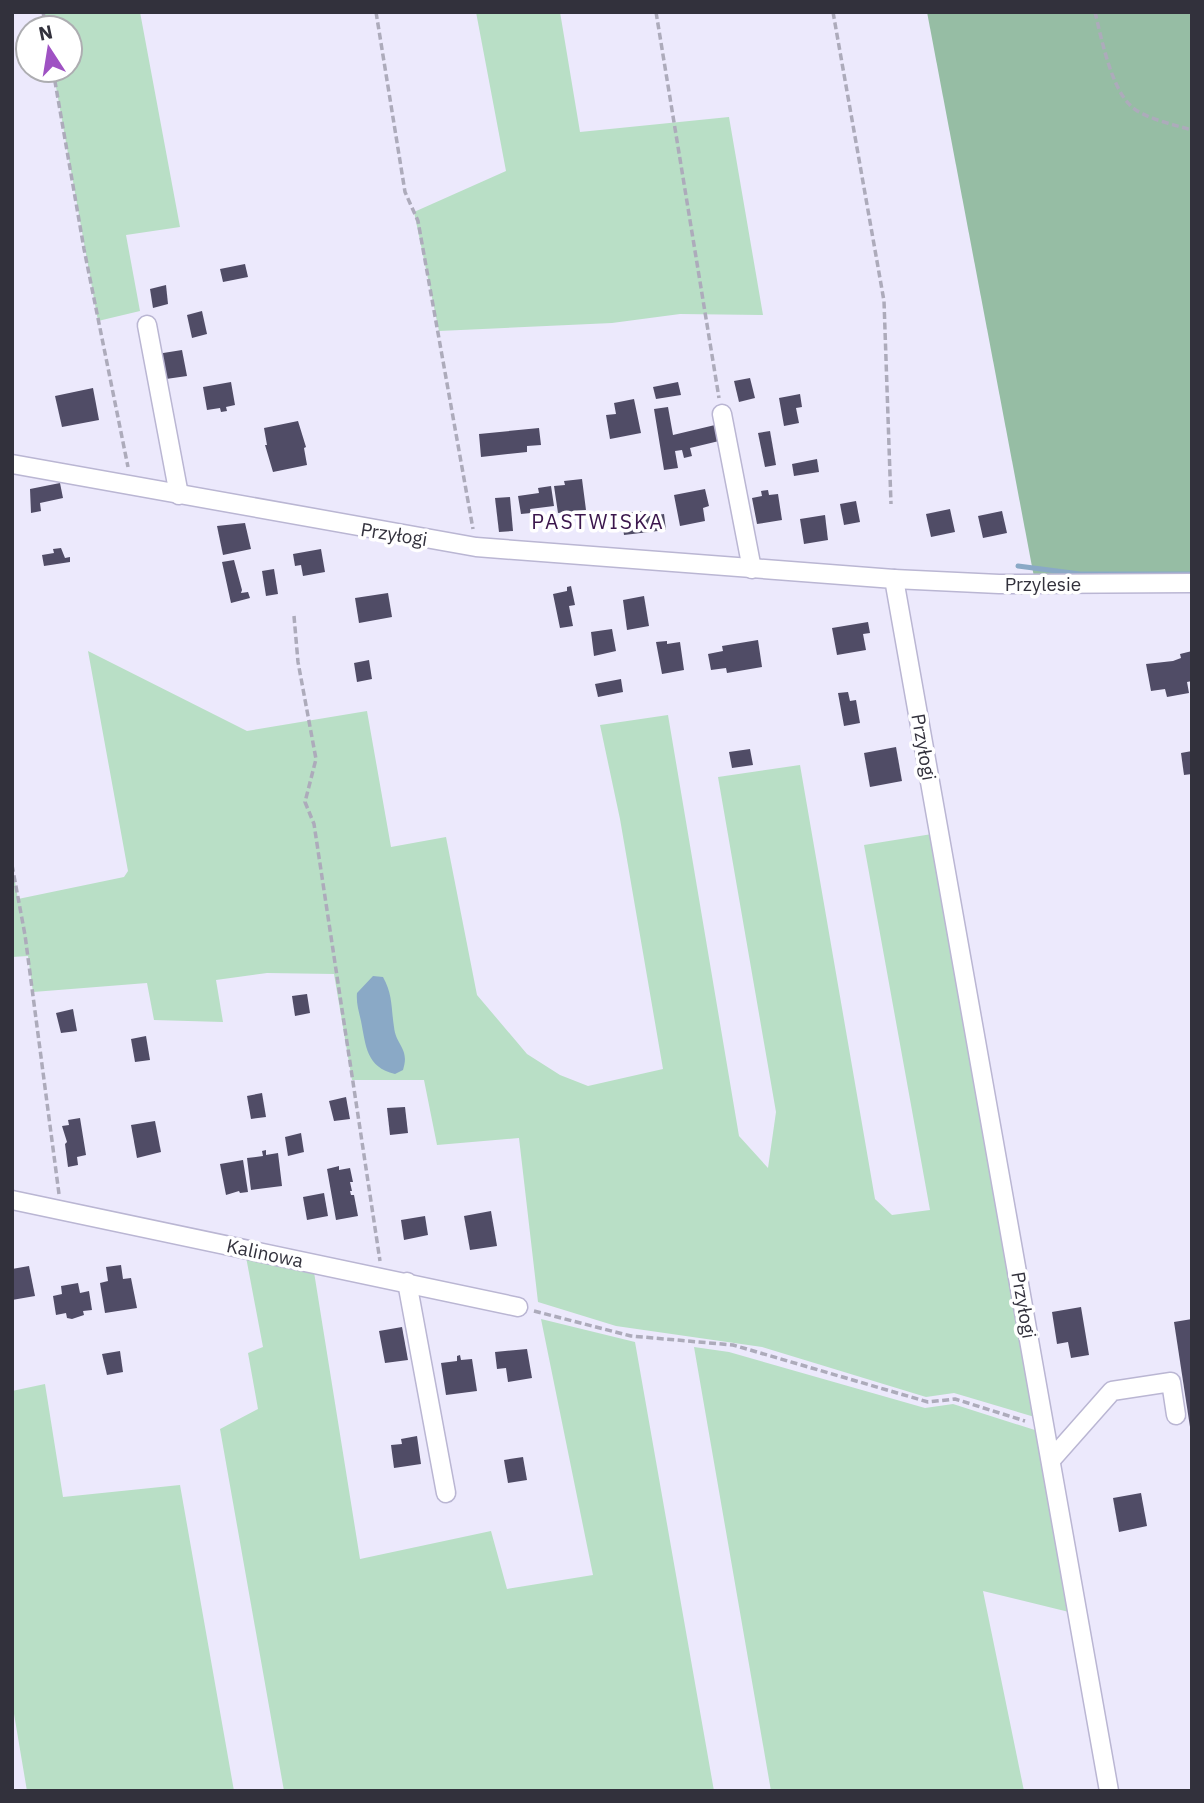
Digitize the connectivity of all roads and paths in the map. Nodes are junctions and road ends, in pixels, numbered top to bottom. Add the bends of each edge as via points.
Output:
1 (376, 12) edge
2 (656, 12) edge
3 (833, 12) edge
4 (1096, 12) edge
5 (55, 84) edge
6 (1192, 130) edge
7 (147, 325) dead end
8 (722, 414) joint
9 (12, 464) edge
10 (132, 486) junction
11 (179, 495) junction
12 (891, 504) dead end
13 (476, 547) junction
14 (751, 569) junction
15 (894, 579) junction
16 (1192, 583) edge
17 (294, 617) dead end
18 (12, 865) edge
19 (12, 1200) edge
20 (61, 1210) junction
21 (382, 1277) junction
22 (407, 1282) junction
23 (518, 1307) joint
24 (1176, 1415) dead end
25 (1046, 1427) junction
26 (1051, 1461) junction
27 (446, 1493) dead end
28 (1109, 1791) edge

1 - 13 path via 405,192 418,221
2 - 8 path
3 - 12 path via 884,301
4 - 6 path via 1107,61 1130,106
5 - 10 path
7 - 11 street
8 - 14 street
9 - 10 street, Przyłogi
10 - 11 street, Przyłogi
11 - 13 street, Przyłogi
13 - 14 street, Przyłogi
14 - 15 street, Przyłogi
15 - 16 street, Przylesie via 999,584
15 - 25 street, Przyłogi
17 - 21 path via 316,759 305,802 314,824
18 - 20 path
19 - 20 street, Kalinowa
20 - 21 street, Kalinowa
21 - 22 street, Kalinowa
22 - 23 street, Kalinowa
22 - 27 street
23 - 25 path via 631,1336 733,1345 928,1402 955,1399
24 - 26 street via 1171,1382 1112,1391
25 - 26 street, Przyłogi
26 - 28 street, Przyłogi

